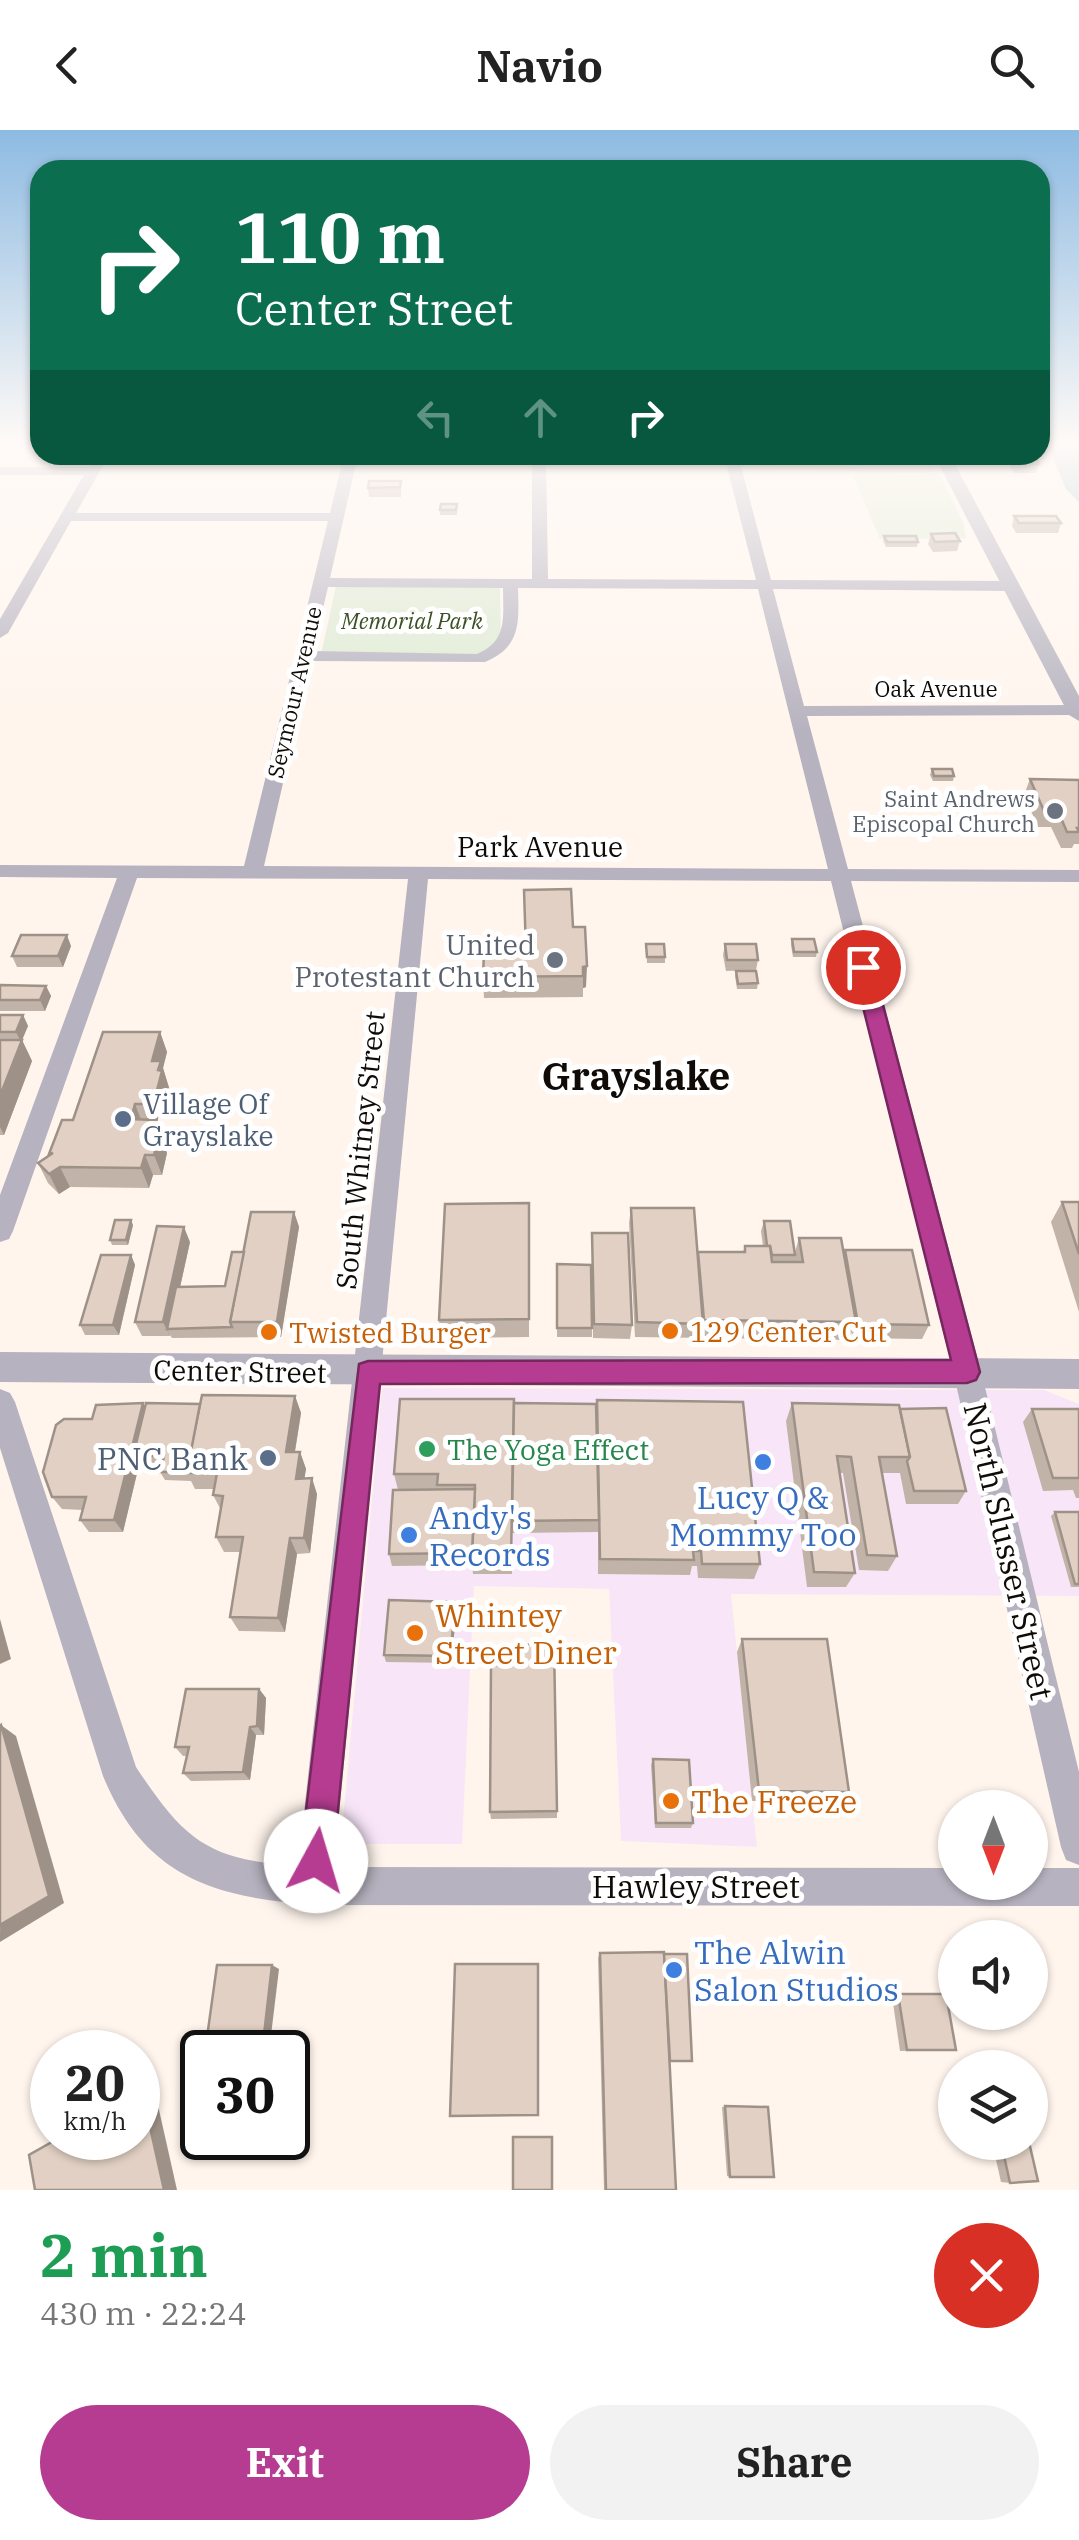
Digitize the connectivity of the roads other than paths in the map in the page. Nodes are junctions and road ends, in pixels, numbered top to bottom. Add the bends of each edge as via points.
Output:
1 (53, 539) edge
2 (330, 539) edge
3 (540, 539) edge
4 (752, 539) edge
5 (986, 539) edge
6 (319, 582) junction
7 (510, 583) junction
8 (540, 584) junction
9 (764, 585) junction
10 (1011, 586) junction
11 (0, 633) edge
12 (302, 656) junction
13 (795, 711) junction
14 (1078, 713) edge
15 (0, 871) edge
16 (129, 872) junction
17 (253, 872) junction
18 (419, 873) junction
19 (840, 875) junction
20 (1079, 876) edge
21 (0, 1232) edge
22 (0, 1368) edge
23 (368, 1372) junction
24 (967, 1372) junction
25 (1079, 1374) edge
26 (0, 1402) edge
27 (1079, 1847) edge
28 (314, 1886) junction
29 (1079, 1887) edge

1 - 11 street
2 - 6 street, Seymour Avenue
3 - 8 street
4 - 9 street, North Slusser Street
5 - 10 street
6 - 7 street
6 - 12 street, Seymour Avenue
7 - 8 street
7 - 12 street via 509,641 500,652 479,659
8 - 9 street
9 - 10 street
9 - 13 street, North Slusser Street
10 - 14 street
12 - 17 street, Seymour Avenue
13 - 14 street, Oak Avenue
13 - 19 street, North Slusser Street
15 - 16 street, Park Avenue
16 - 17 street, Park Avenue
16 - 21 street
17 - 18 street, Park Avenue
18 - 19 street, Park Avenue
18 - 23 street, South Whitney Street
19 - 20 street, Park Avenue
19 - 24 street, North Slusser Street
22 - 23 street, Center Street
23 - 24 street, Center Street
23 - 28 street, South Whitney Street
24 - 25 street, Center Street
24 - 27 street, North Slusser Street
26 - 28 street, Hawley Street via 107,1739 144,1812 198,1862 232,1878
28 - 29 street, Hawley Street

